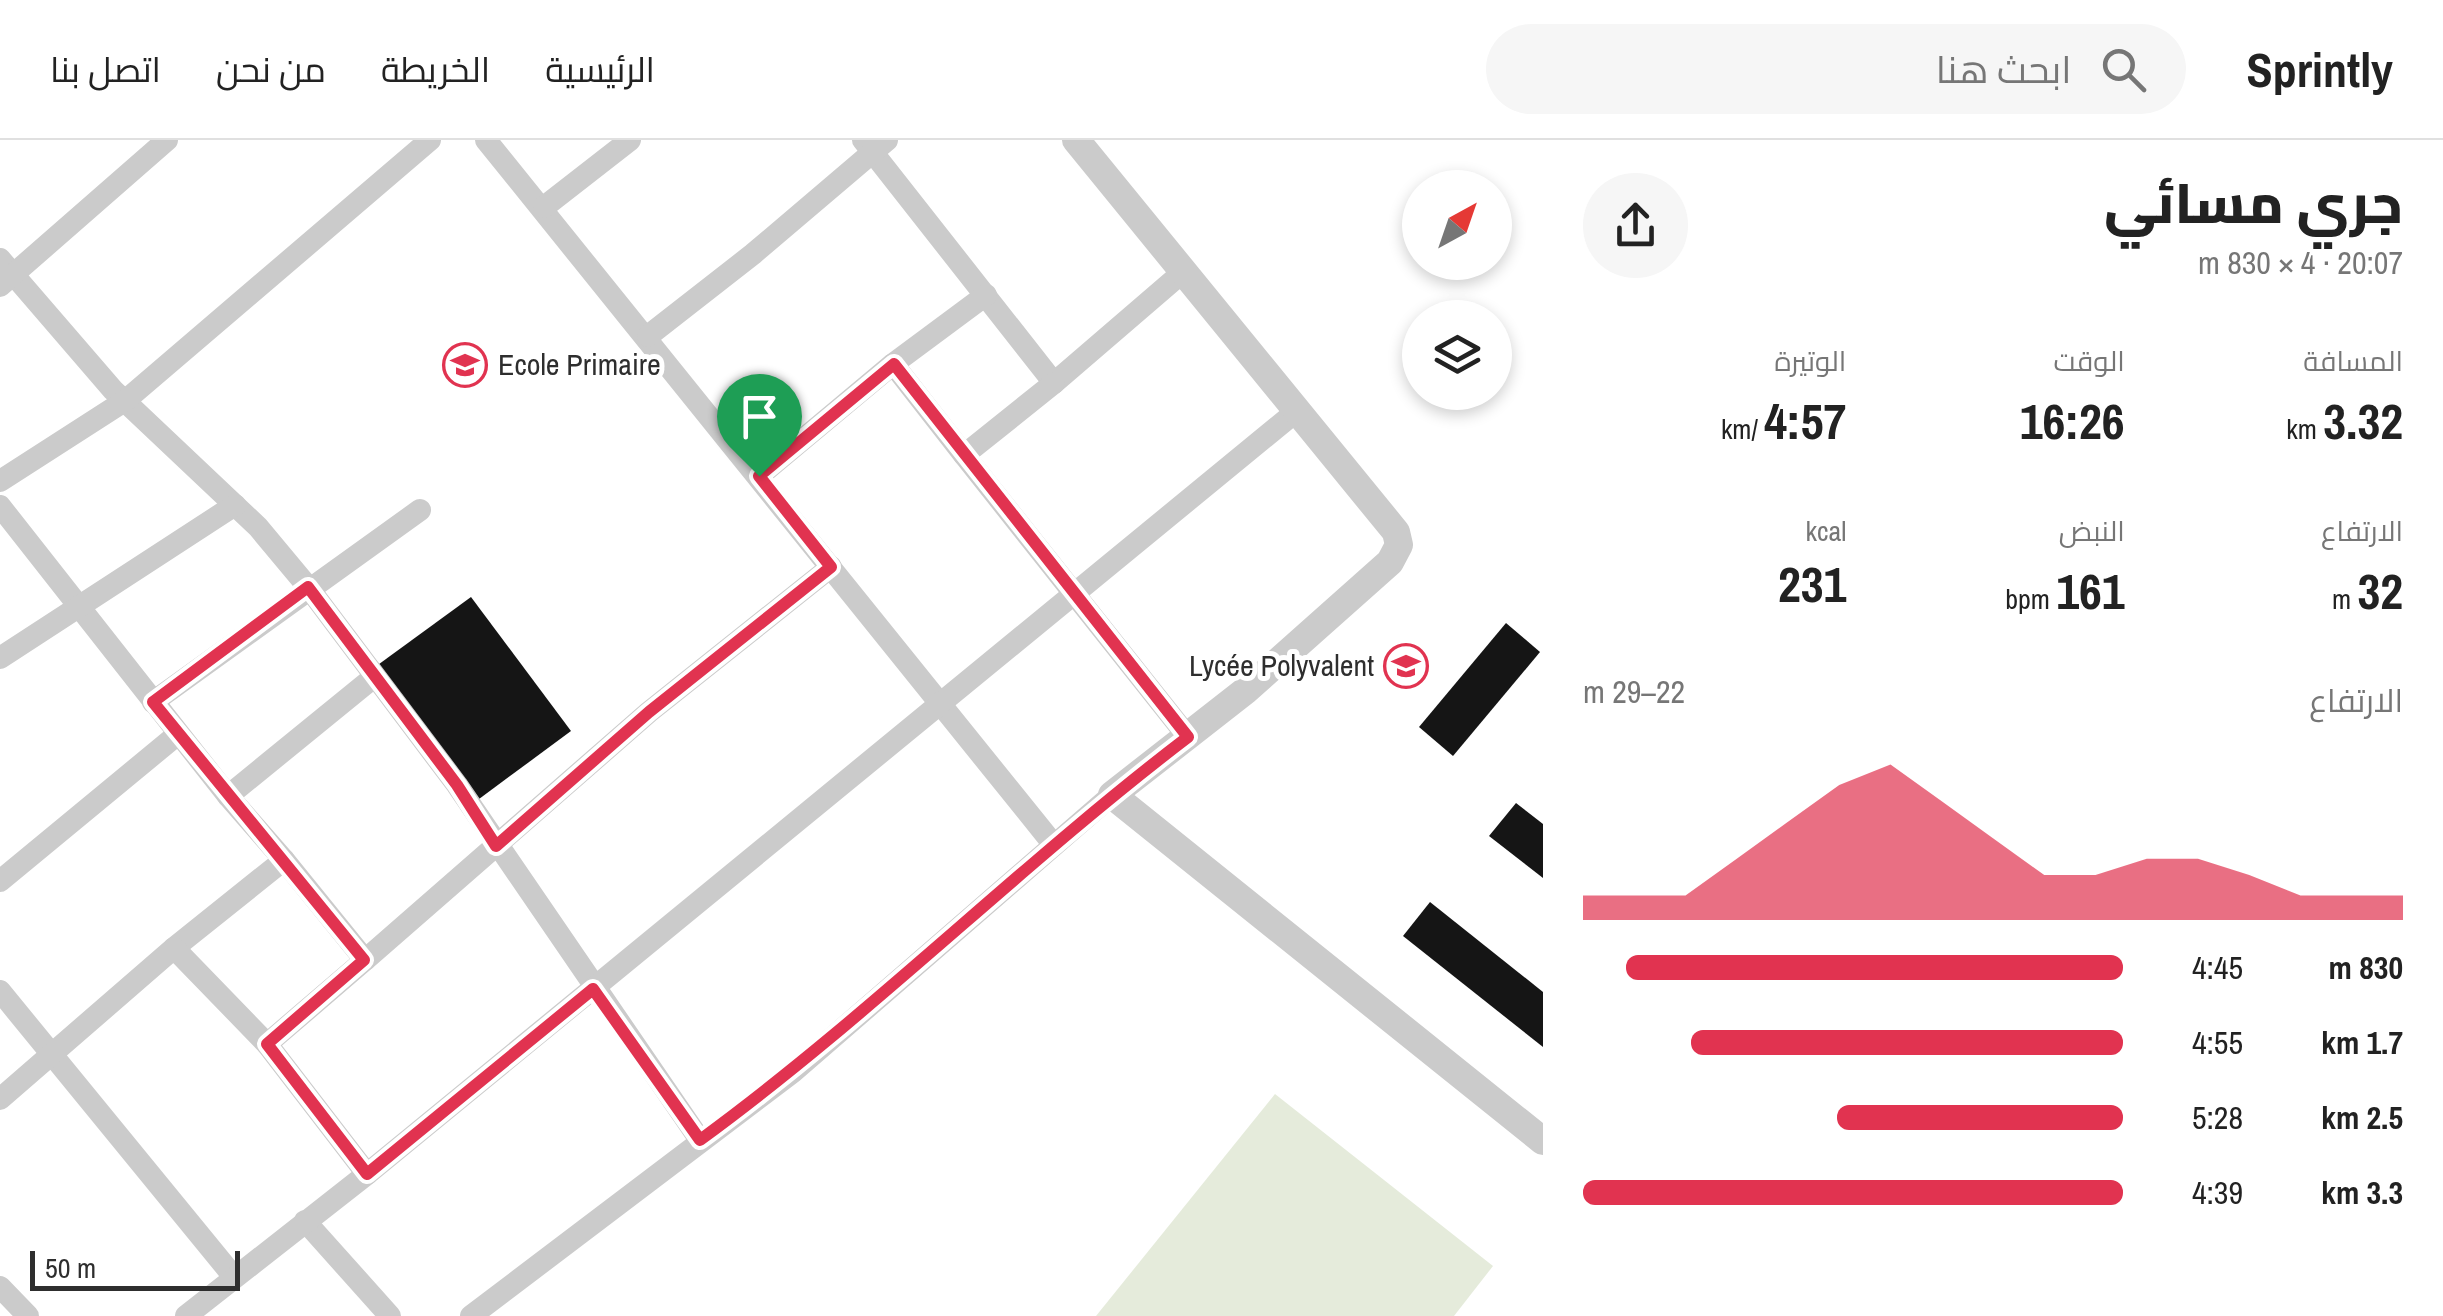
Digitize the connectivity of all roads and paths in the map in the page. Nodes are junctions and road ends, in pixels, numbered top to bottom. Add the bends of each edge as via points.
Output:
1 (167, 140) edge
2 (430, 140) edge
3 (486, 140) edge
4 (630, 140) edge
5 (1076, 140) edge
6 (874, 144) edge
7 (544, 207) junction
8 (1184, 272) junction
9 (5, 274) edge
10 (986, 295) junction
11 (648, 336) junction
12 (894, 364) junction
13 (1054, 384) junction
14 (126, 400) junction
15 (1298, 410) junction
16 (964, 455) junction
17 (759, 476) junction
18 (0, 481) edge
19 (235, 505) junction
20 (0, 506) edge
21 (420, 510) dead end
22 (831, 567) junction
23 (308, 587) junction
24 (1077, 594) junction
25 (82, 608) junction
26 (0, 658) edge
27 (374, 677) junction
28 (153, 702) junction
29 (941, 702) junction
30 (178, 734) junction
31 (1188, 737) junction
32 (1112, 795) junction
33 (228, 796) junction
34 (1054, 845) junction
35 (496, 846) junction
36 (284, 860) junction
37 (0, 881) edge
38 (174, 948) junction
39 (364, 960) junction
40 (593, 989) junction
41 (0, 991) edge
42 (267, 1044) junction
43 (48, 1053) junction
44 (0, 1099) edge
45 (700, 1140) junction
46 (1543, 1141) edge
47 (367, 1174) junction
48 (305, 1221) junction
49 (234, 1277) junction
50 (0, 1287) edge
51 (28, 1316) edge
52 (186, 1316) edge
53 (390, 1316) edge
54 (471, 1316) edge

1 - 9 street
2 - 14 street
3 - 7 street
4 - 7 street
5 - 8 street
6 - 10 street
6 - 11 street via 753,254
7 - 11 street
8 - 13 street
8 - 15 street
9 - 14 street
10 - 12 street
10 - 13 street
11 - 17 street
12 - 16 street
12 - 17 street
13 - 16 street
14 - 18 street
14 - 19 street
15 - 24 street
15 - 31 street via 1396,532 1399,545 1390,562
16 - 24 street
17 - 22 street
19 - 23 street
19 - 25 street
20 - 25 street
21 - 23 street
22 - 29 street
22 - 35 street via 649,712
23 - 27 street
23 - 28 street
24 - 29 street
24 - 31 street
25 - 26 street
25 - 28 street
27 - 33 street
27 - 35 street
28 - 30 street
29 - 34 street
29 - 40 street
30 - 33 street
30 - 37 street
31 - 32 street
32 - 34 street
32 - 46 street
33 - 36 street
34 - 45 street via 792,1072
35 - 39 street
35 - 40 street
36 - 38 street
36 - 39 street
38 - 42 street
38 - 43 street
39 - 42 street
40 - 45 street
40 - 47 street
41 - 43 street
42 - 47 street
43 - 44 street
43 - 49 street
45 - 54 street
47 - 48 street
48 - 49 street
48 - 53 street
49 - 52 street
50 - 51 street

